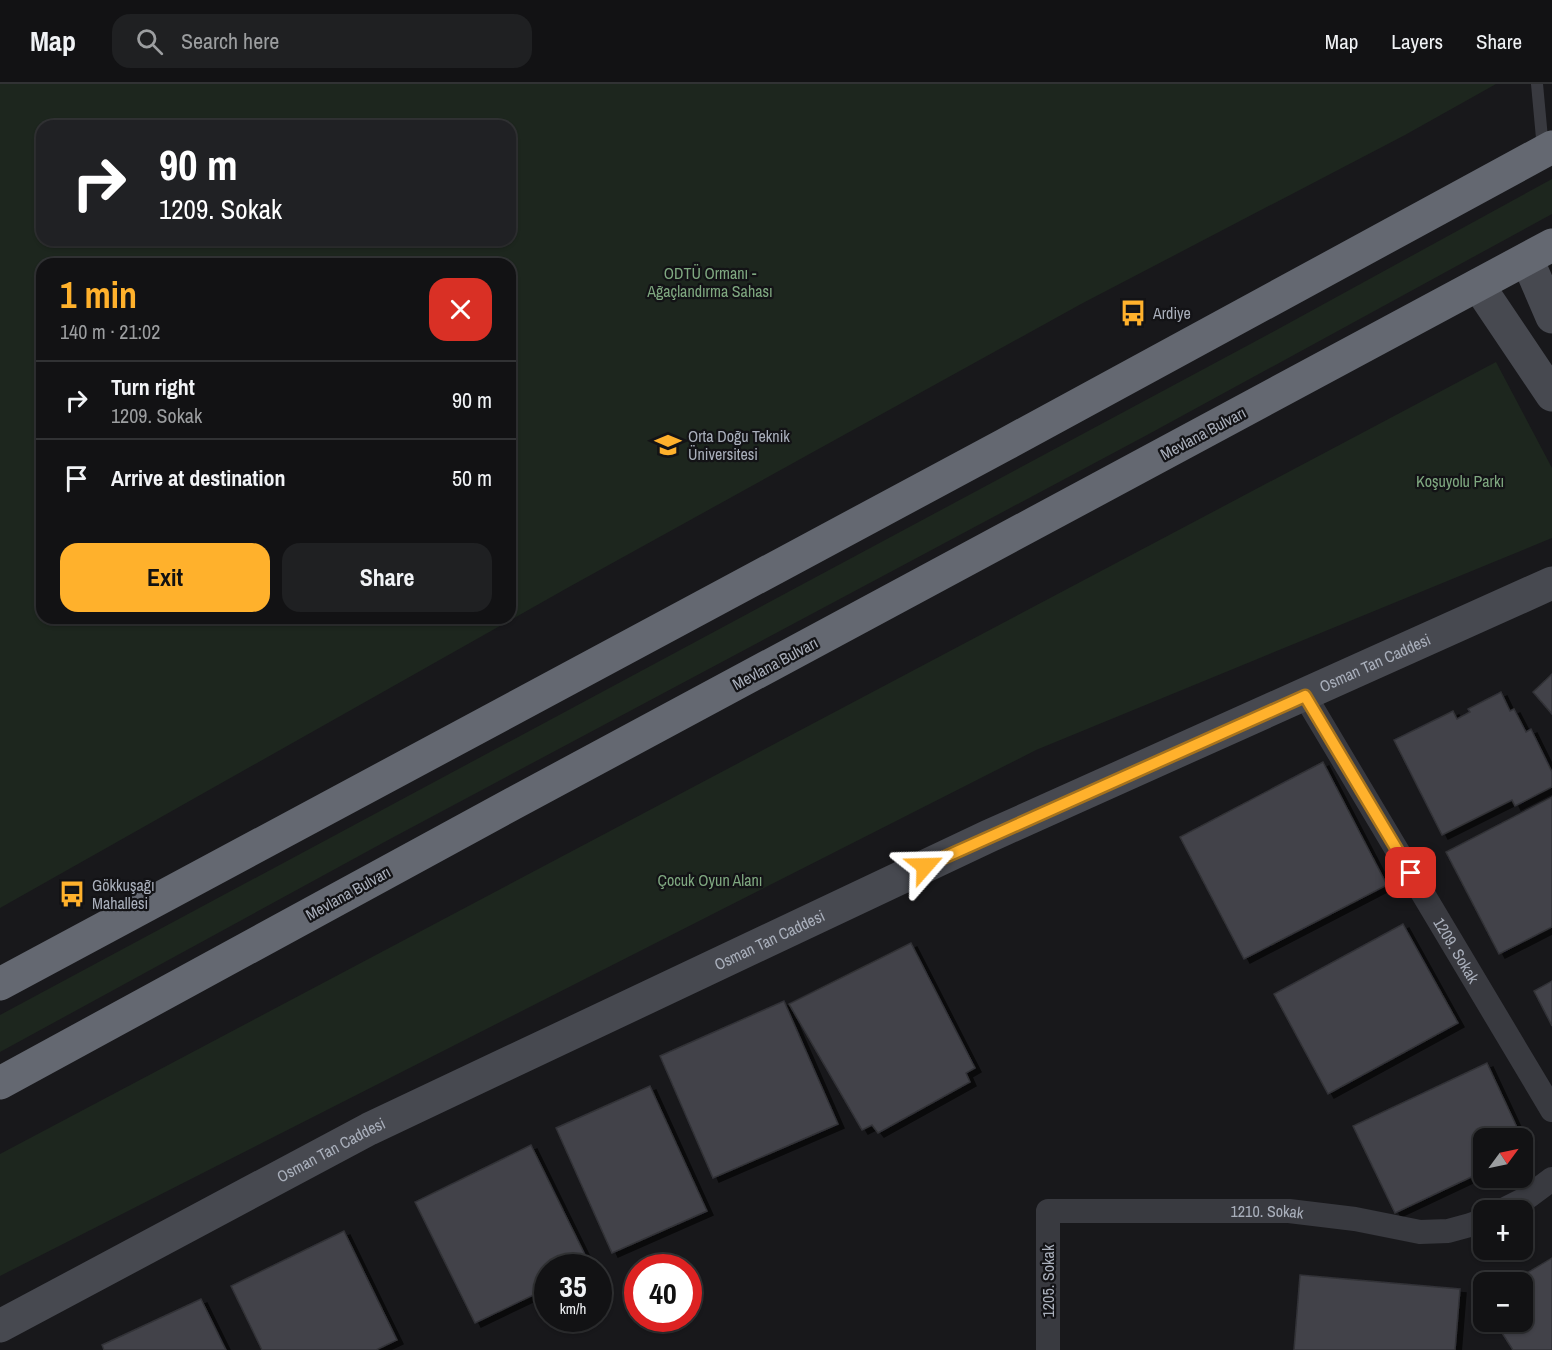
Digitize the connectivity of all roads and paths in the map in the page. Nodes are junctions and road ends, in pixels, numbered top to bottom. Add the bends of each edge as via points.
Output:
1 (1537, 84) edge
2 (1548, 150) edge
3 (1539, 252) edge
4 (1478, 285) junction
5 (1552, 317) edge
6 (1552, 330) edge
7 (1521, 350) junction
8 (1552, 395) edge
9 (1552, 583) edge
10 (1305, 696) junction
11 (0, 984) edge
12 (0, 1083) edge
13 (1552, 1110) edge
14 (1552, 1179) edge
15 (1523, 1200) edge
16 (1047, 1211) joint
17 (1473, 1225) edge
18 (0, 1326) edge
19 (1048, 1350) edge

1 - 2 lane
2 - 11 highway
3 - 4 highway, Mevlana Bulvarı
3 - 5 street
4 - 7 street
4 - 12 highway, Mevlana Bulvarı
6 - 7 street via 1538,328 1527,334
7 - 8 street
9 - 10 street, Osman Tan Caddesi
10 - 13 street, 1209. Sokak
10 - 18 street, Osman Tan Caddesi via 989,836 369,1129
14 - 15 street
16 - 17 street, 1210. Sokak via 1289,1211 1420,1232
16 - 19 street, 1205. Sokak

